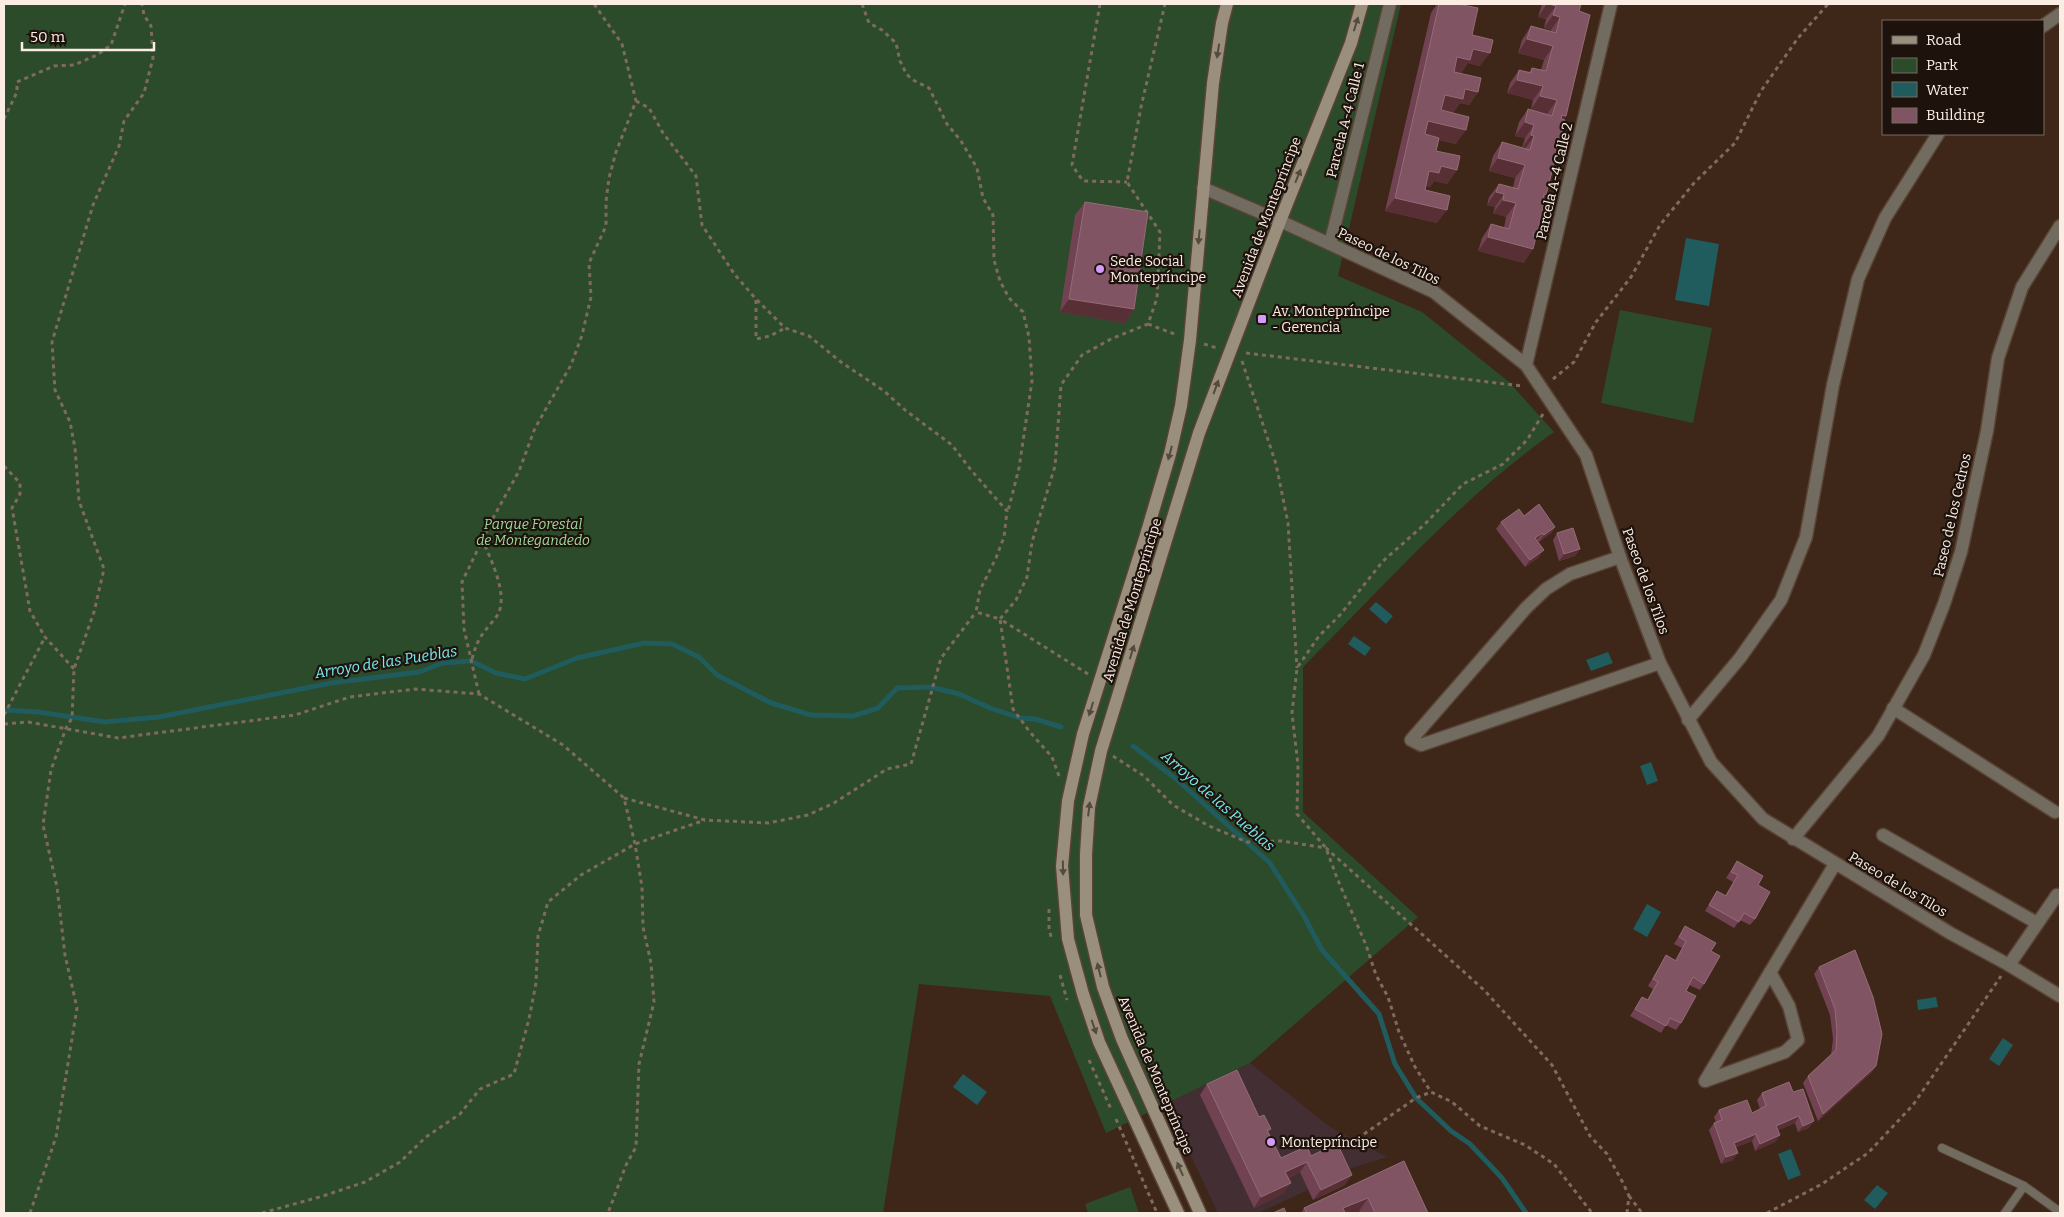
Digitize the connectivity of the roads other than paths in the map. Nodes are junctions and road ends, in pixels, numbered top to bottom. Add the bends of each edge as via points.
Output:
1 (1227, 4) edge
2 (1362, 4) edge
3 (1390, 4) edge
4 (1611, 4) edge
5 (2060, 14) edge
6 (2044, 25) edge
7 (1937, 135) edge
8 (1203, 188) junction
9 (1280, 221) junction
10 (2060, 226) edge
11 (1330, 244) junction
12 (1526, 365) junction
13 (1620, 557) junction
14 (1660, 663) junction
15 (1893, 708) junction
16 (1688, 720) junction
17 (2055, 812) dead end
18 (1883, 835) dead end
19 (1793, 839) junction
20 (1835, 864) junction
21 (2057, 895) dead end
22 (2038, 923) junction
23 (2009, 965) junction
24 (1770, 972) junction
25 (2060, 996) edge
26 (1942, 1148) dead end
27 (2024, 1186) junction
28 (2060, 1212) edge
29 (1178, 1213) edge
30 (1200, 1213) edge
31 (2005, 1213) edge

1 -> 8 street, Avenida de Montepríncipe via 1213,83
9 -> 2 street, Avenida de Montepríncipe via 1350,43
3 - 11 street, Parcela A-4 Calle 1
4 - 12 street, Parcela A-4 Calle 2
5 - 6 street
7 - 16 street via 1885,218 1858,279 1833,385 1806,537 1781,600 1740,658
8 - 9 street, Paseo de los Tilos
8 -> 29 street, Avenida de Montepríncipe via 1186,381 1170,454 1083,734 1068,801 1062,866 1068,939 1099,1042
9 - 11 street, Paseo de los Tilos
30 -> 9 street, Avenida de Montepríncipe via 1122,1039 1103,987 1086,915 1089,807 1101,752 1199,433
10 - 15 street, Paseo de los Cedros via 2022,287 1998,358 1961,552 1924,655
11 - 12 street, Paseo de los Tilos via 1434,292
12 - 13 street, Paseo de los Tilos via 1586,455
13 - 14 street, Paseo de los Tilos
13 - 14 street via 1570,574 1546,589 1411,740 1421,745
14 - 16 street, Paseo de los Tilos
15 - 17 street
15 - 19 street, Paseo de los Cedros via 1878,736
16 - 19 street, Paseo de los Tilos via 1711,762 1763,820
18 - 22 street
19 - 20 street, Paseo de los Tilos
20 - 23 street, Paseo de los Tilos
20 - 24 street
21 - 22 street
22 - 23 street
23 - 25 street, Paseo de los Tilos
24 - 24 street via 1725,1048 1705,1082 1785,1052 1798,1040 1789,1006
26 - 27 lane
27 - 28 lane
27 - 31 lane

